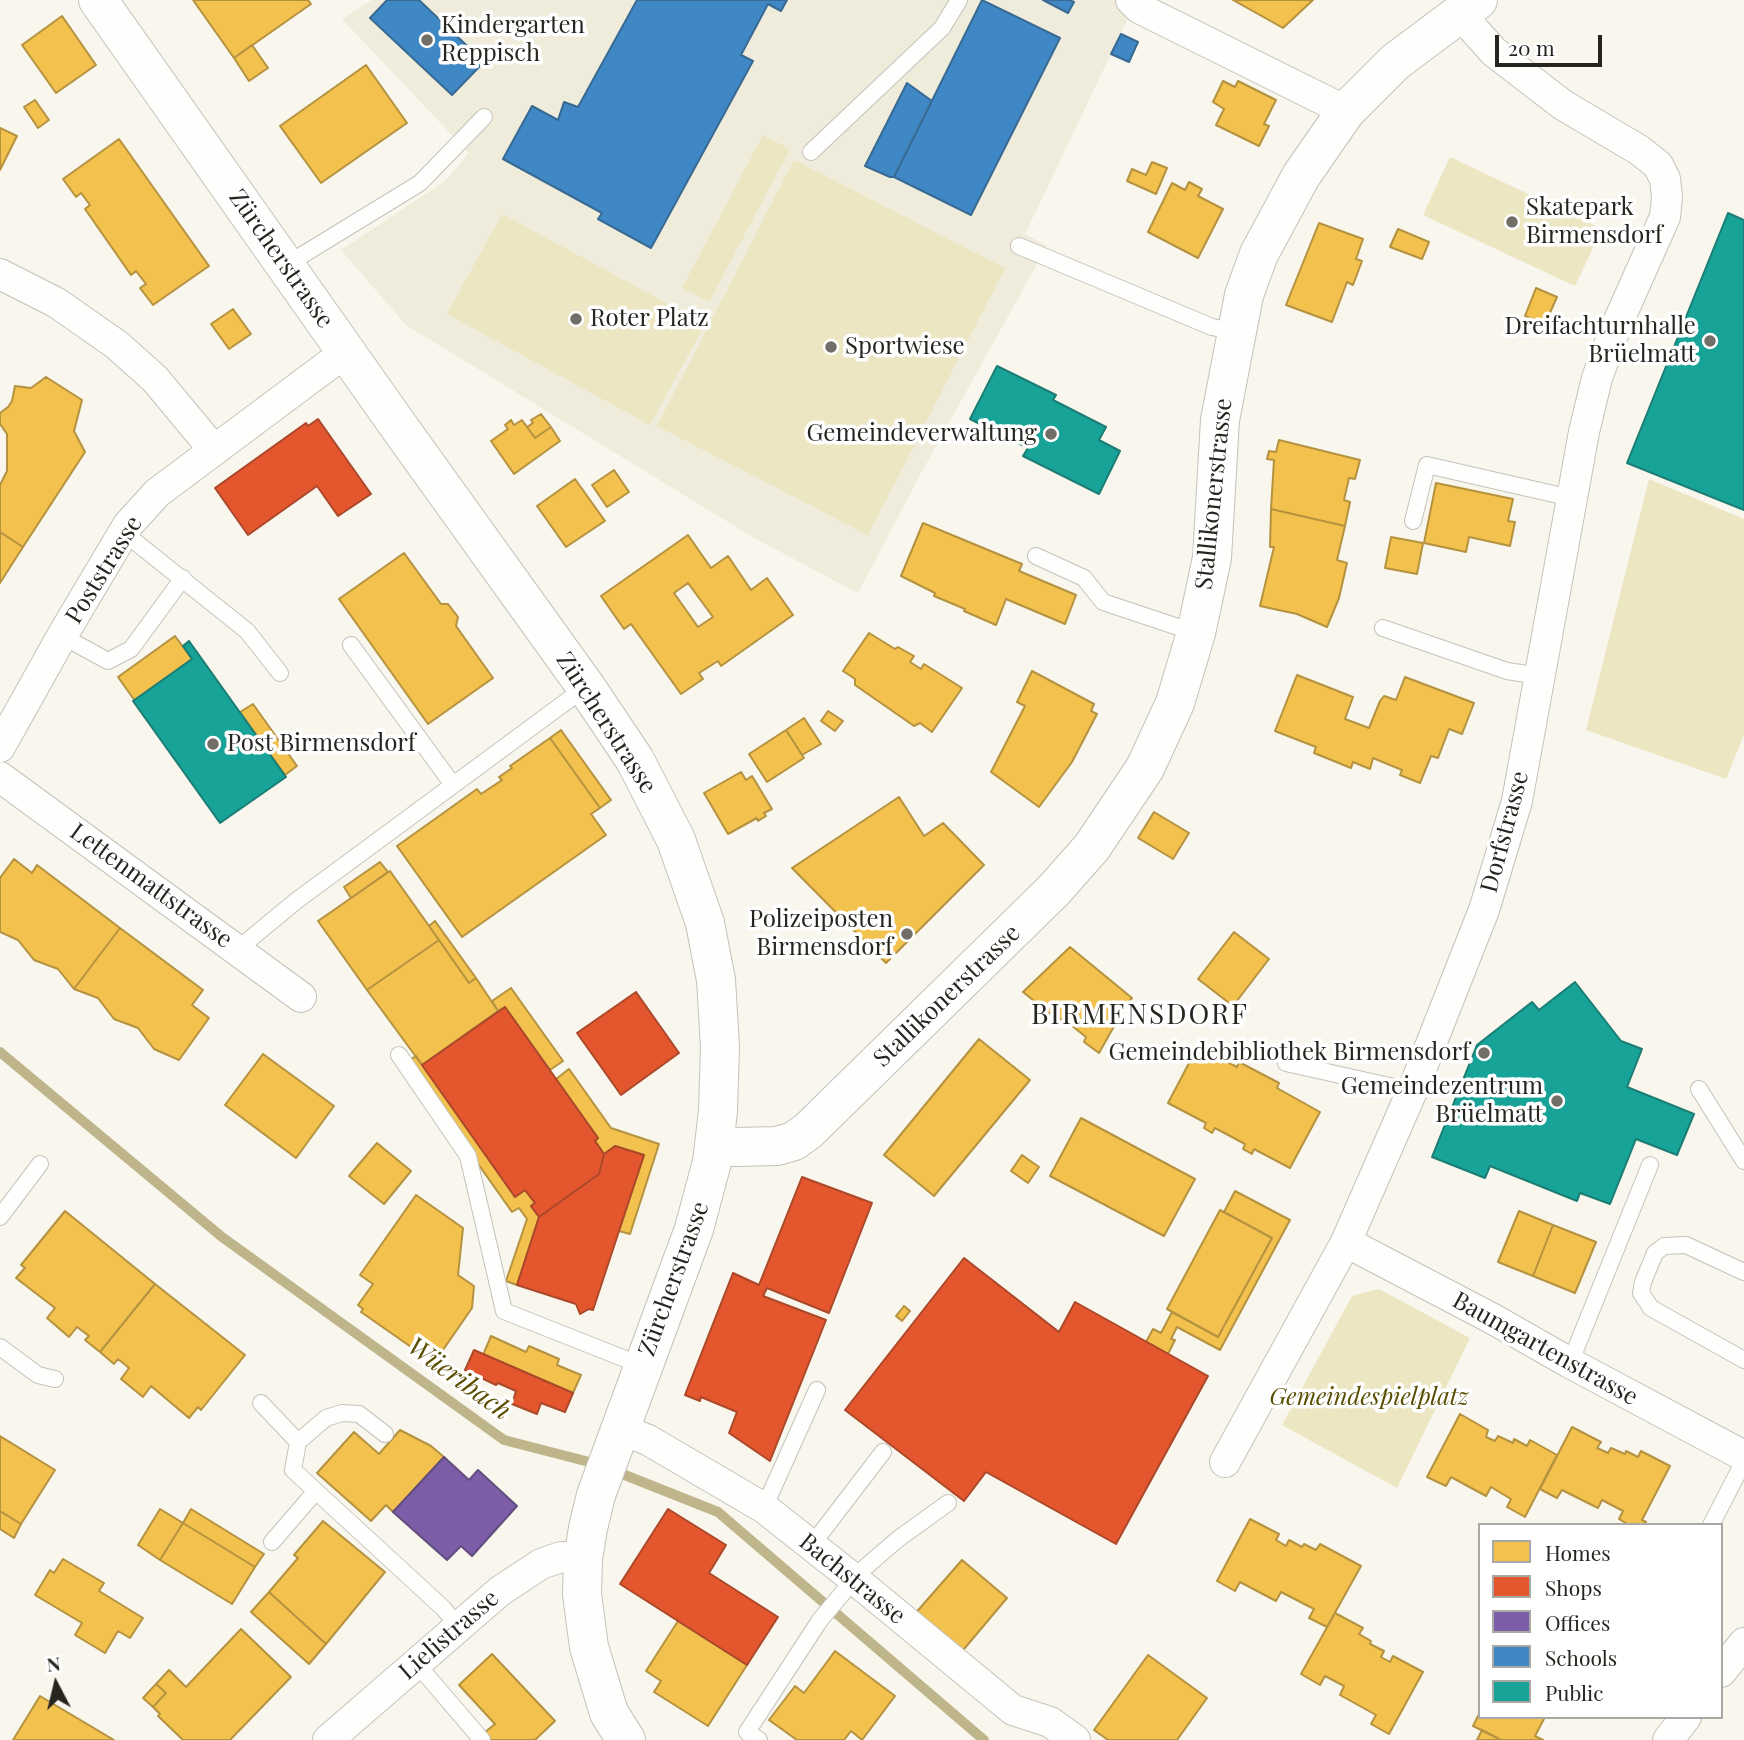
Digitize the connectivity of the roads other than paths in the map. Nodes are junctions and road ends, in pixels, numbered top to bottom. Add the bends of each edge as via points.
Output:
1 (98, 0) edge
2 (959, 0) edge
3 (1131, 0) edge
4 (1468, 6) edge
5 (1346, 111) junction
6 (484, 117) dead end
7 (811, 152) dead end
8 (1019, 246) dead end
9 (286, 265) junction
10 (0, 274) edge
11 (1236, 332) junction
12 (346, 351) junction
13 (214, 450) junction
14 (1572, 499) junction
15 (1413, 522) dead end
16 (123, 532) junction
17 (1036, 556) dead end
18 (183, 579) junction
19 (1383, 628) dead end
20 (1196, 633) junction
21 (62, 636) junction
22 (351, 645) dead end
23 (280, 673) dead end
24 (1540, 676) junction
25 (586, 687) junction
26 (0, 747) edge
27 (0, 777) edge
28 (453, 785) junction
29 (237, 949) junction
30 (301, 997) dead end
31 (399, 1055) dead end
32 (1286, 1063) dead end
33 (1699, 1089) dead end
34 (1412, 1091) junction
35 (715, 1143) junction
36 (1744, 1161) edge
37 (40, 1164) dead end
38 (1650, 1165) dead end
39 (0, 1217) edge
40 (1346, 1242) junction
41 (1744, 1272) edge
42 (0, 1347) edge
43 (1744, 1360) edge
44 (1570, 1363) junction
45 (643, 1366) junction
46 (55, 1379) dead end
47 (817, 1390) dead end
48 (261, 1403) dead end
49 (385, 1434) dead end
50 (298, 1441) junction
51 (615, 1443) junction
52 (883, 1452) dead end
53 (1744, 1459) edge
54 (1225, 1462) dead end
55 (316, 1492) junction
56 (948, 1503) dead end
57 (764, 1508) junction
58 (1712, 1523) edge
59 (272, 1542) dead end
60 (811, 1546) junction
61 (583, 1559) junction
62 (850, 1584) junction
63 (457, 1626) junction
64 (1744, 1643) edge
65 (416, 1662) junction
66 (1723, 1669) edge
67 (1684, 1719) edge
68 (328, 1740) edge
69 (482, 1740) edge
70 (626, 1740) edge
71 (759, 1740) edge
72 (1075, 1740) edge
73 (1668, 1740) edge

1 - 9 main road, Zürcherstrasse
2 - 7 lane via 942,27
3 - 5 street
4 - 5 main road, Stallikonerstrasse via 1395,62
4 - 14 street, Dorfstrasse via 1494,52 1563,105 1639,150 1658,165 1665,179 1665,217 1597,379
5 - 11 main road, Stallikonerstrasse via 1301,176 1259,254
6 - 9 lane via 420,183
8 - 11 lane via 1212,327
9 - 12 main road, Zürcherstrasse
10 - 13 street via 57,303 117,345 155,379
11 - 20 main road, Stallikonerstrasse via 1220,420 1212,558
12 - 13 street, Poststrasse
12 - 25 main road, Zürcherstrasse
13 - 16 street, Poststrasse via 157,493
14 - 15 lane via 1427,465
14 - 24 street, Dorfstrasse
16 - 18 lane
16 - 21 street, Poststrasse
17 - 20 lane via 1084,578 1103,602
18 - 21 lane via 131,649 108,661
18 - 23 lane via 247,631
19 - 24 lane via 1507,671
20 - 35 main road, Stallikonerstrasse via 1175,703 1145,768 1092,847 1054,890 808,1131 777,1146
21 - 26 street, Poststrasse
22 - 28 lane
24 - 34 street, Dorfstrasse via 1517,801 1484,910
25 - 28 lane
25 - 35 main road, Zürcherstrasse via 635,760 676,840 705,923 719,1024
27 - 29 street, Lettenmattstrasse
28 - 29 lane
29 - 30 street, Lettenmattstrasse
31 - 45 lane via 468,1156 503,1311
32 - 34 lane
33 - 36 lane
34 - 40 street, Dorfstrasse
35 - 45 main road, Zürcherstrasse via 694,1229
37 - 39 lane
38 - 44 lane
40 - 44 street, Baumgartenstrasse
40 - 54 street, Dorfstrasse
41 - 43 lane via 1686,1245 1664,1246 1655,1253 1641,1293 1651,1308
42 - 46 lane via 38,1375
44 - 53 street, Baumgartenstrasse
45 - 51 main road, Zürcherstrasse
47 - 57 lane
48 - 50 lane
49 - 50 lane via 359,1414 342,1413 326,1418
50 - 55 lane via 293,1470
51 - 57 street, Bachstrasse via 648,1440
51 - 61 main road, Zürcherstrasse via 596,1495
52 - 60 lane
53 - 58 lane
55 - 59 lane
55 - 63 lane
56 - 62 lane via 898,1539
57 - 60 street, Bachstrasse
60 - 62 street, Bachstrasse
61 - 63 street, Lielistrasse via 561,1557 541,1564
61 - 70 main road, Zürcherstrasse via 589,1647 609,1713
62 - 71 lane via 820,1620 747,1732
62 - 72 street, Bachstrasse via 1013,1710 1050,1722
63 - 65 street, Lielistrasse
64 - 66 street
65 - 68 street, Lielistrasse
65 - 69 lane
67 - 73 street

